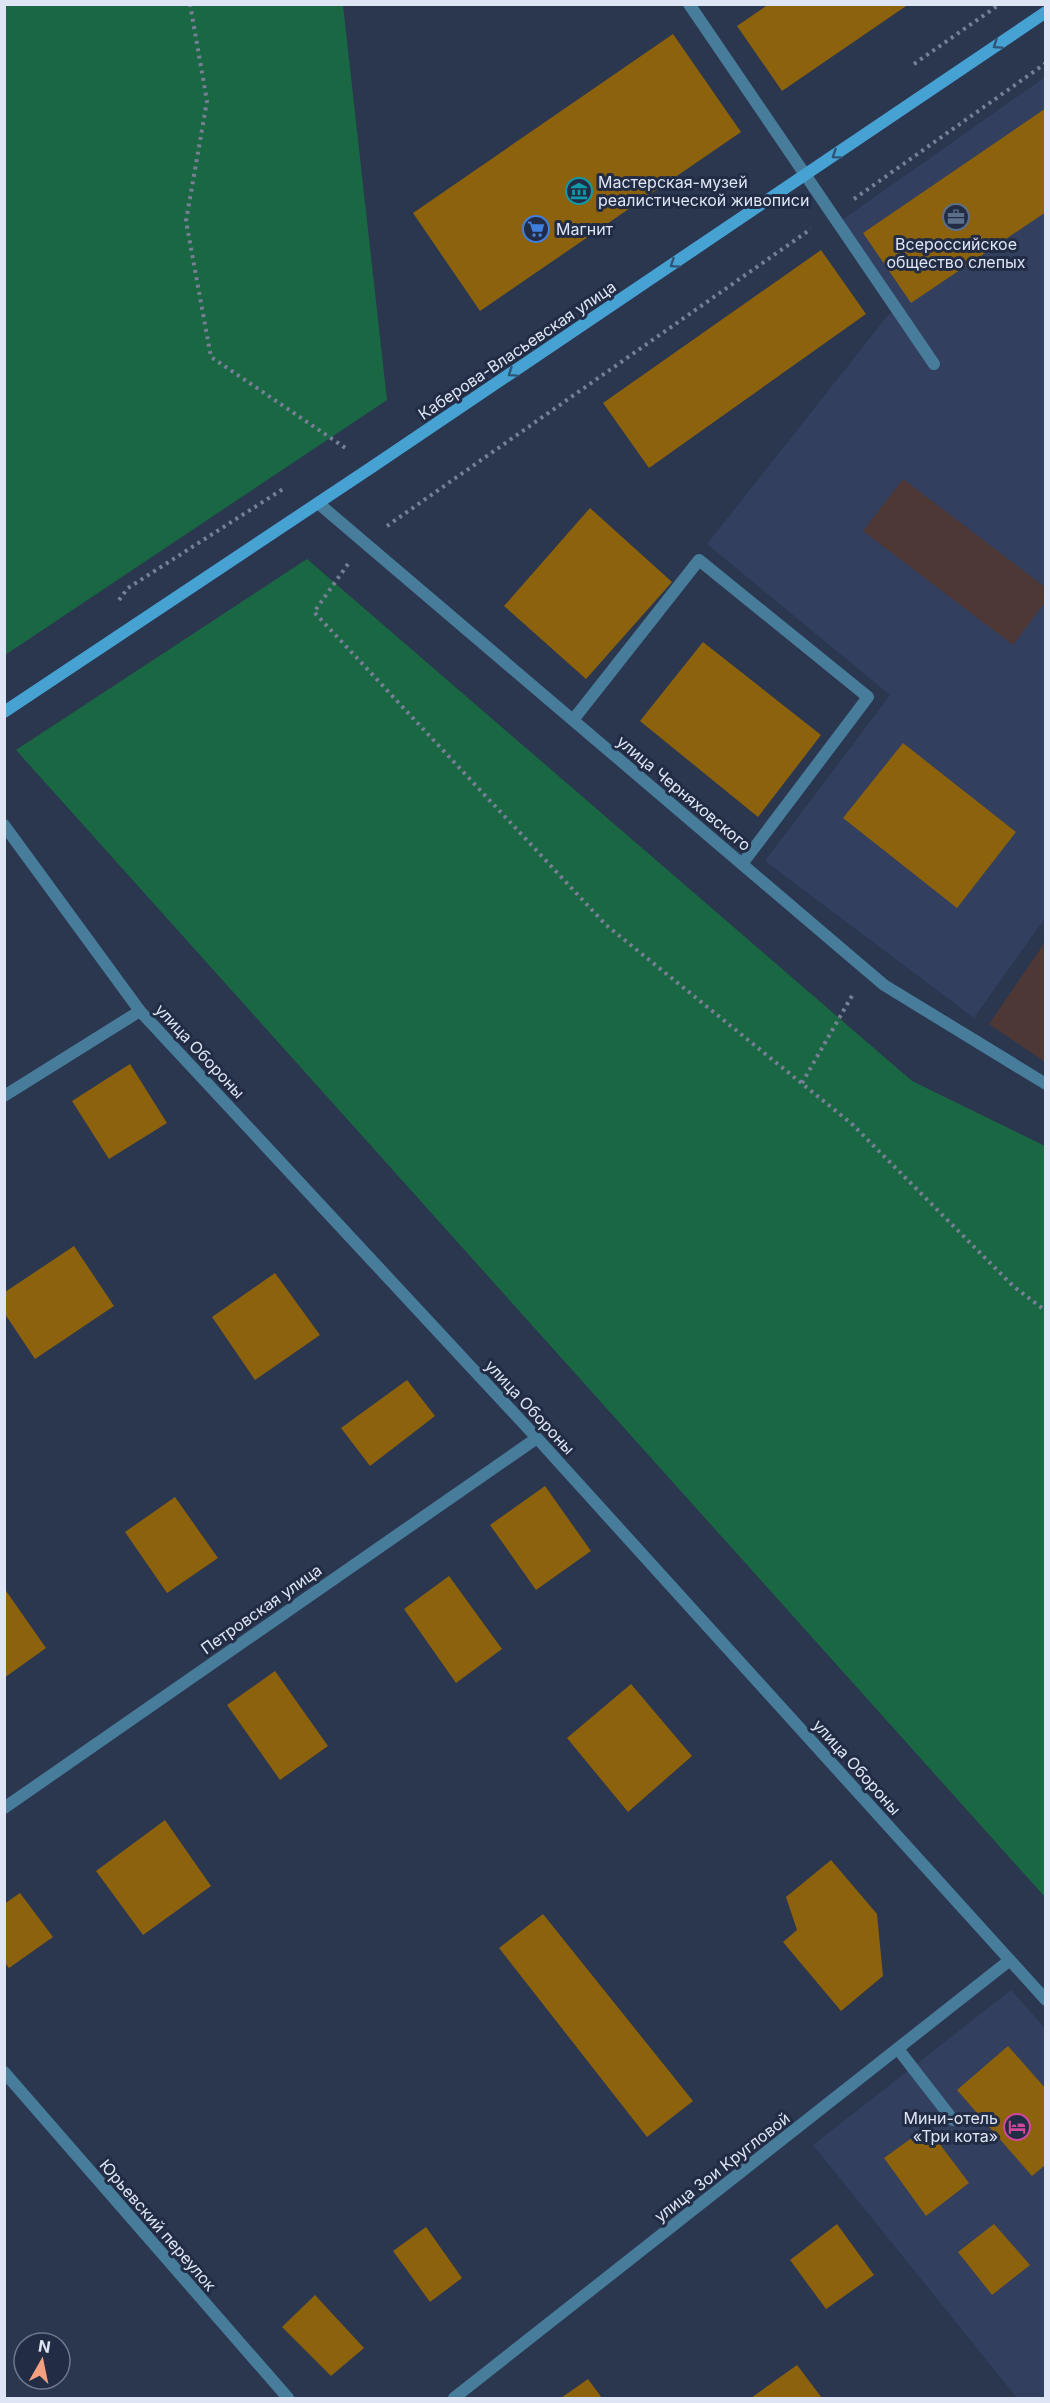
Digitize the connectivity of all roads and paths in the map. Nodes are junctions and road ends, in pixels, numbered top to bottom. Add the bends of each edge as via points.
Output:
1 (190, 4) edge
2 (689, 4) edge
3 (1046, 12) edge
4 (1046, 63) edge
5 (806, 176) junction
6 (832, 214) junction
7 (934, 364) dead end
8 (372, 467) junction
9 (318, 503) junction
10 (364, 542) junction
11 (4, 712) edge
12 (573, 720) junction
13 (4, 825) edge
14 (742, 864) junction
15 (867, 970) junction
16 (140, 1011) junction
17 (802, 1083) junction
18 (1046, 1084) edge
19 (4, 1096) edge
20 (1046, 1311) edge
21 (537, 1438) junction
22 (4, 1808) edge
23 (1010, 1960) junction
24 (1046, 2000) edge
25 (898, 2049) junction
26 (4, 2072) edge
27 (953, 2120) dead end
28 (288, 2398) edge
29 (454, 2398) edge

1 - 8 path via 207,101 186,221 211,357
2 - 5 street
3 -> 5 main road, Каберова-Власьевская улица
4 - 6 path
5 - 6 street
5 -> 8 main road, Каберова-Власьевская улица
6 - 7 street
6 - 10 path
8 - 9 main road, Каберова-Власьевская улица
9 - 10 street, улица Черняховского
9 - 11 main road, Каберова-Власьевская улица
10 - 12 street, улица Черняховского
10 - 17 path via 314,612 606,925
12 - 14 street, улица Черняховского
12 - 14 street via 699,560 868,697
13 - 16 street, улица Обороны
14 - 15 street, улица Черняховского
15 - 17 path
15 - 18 street, улица Черняховского via 884,985
16 - 19 street
16 - 21 street, улица Обороны
17 - 20 path via 852,1124 1013,1286
21 - 22 street, Петровская улица
21 - 23 street, улица Обороны
23 - 24 street, улица Обороны
23 - 25 street, улица Зои Кругловой
25 - 27 street
25 - 29 street, улица Зои Кругловой
26 - 28 street, Юрьевский переулок

